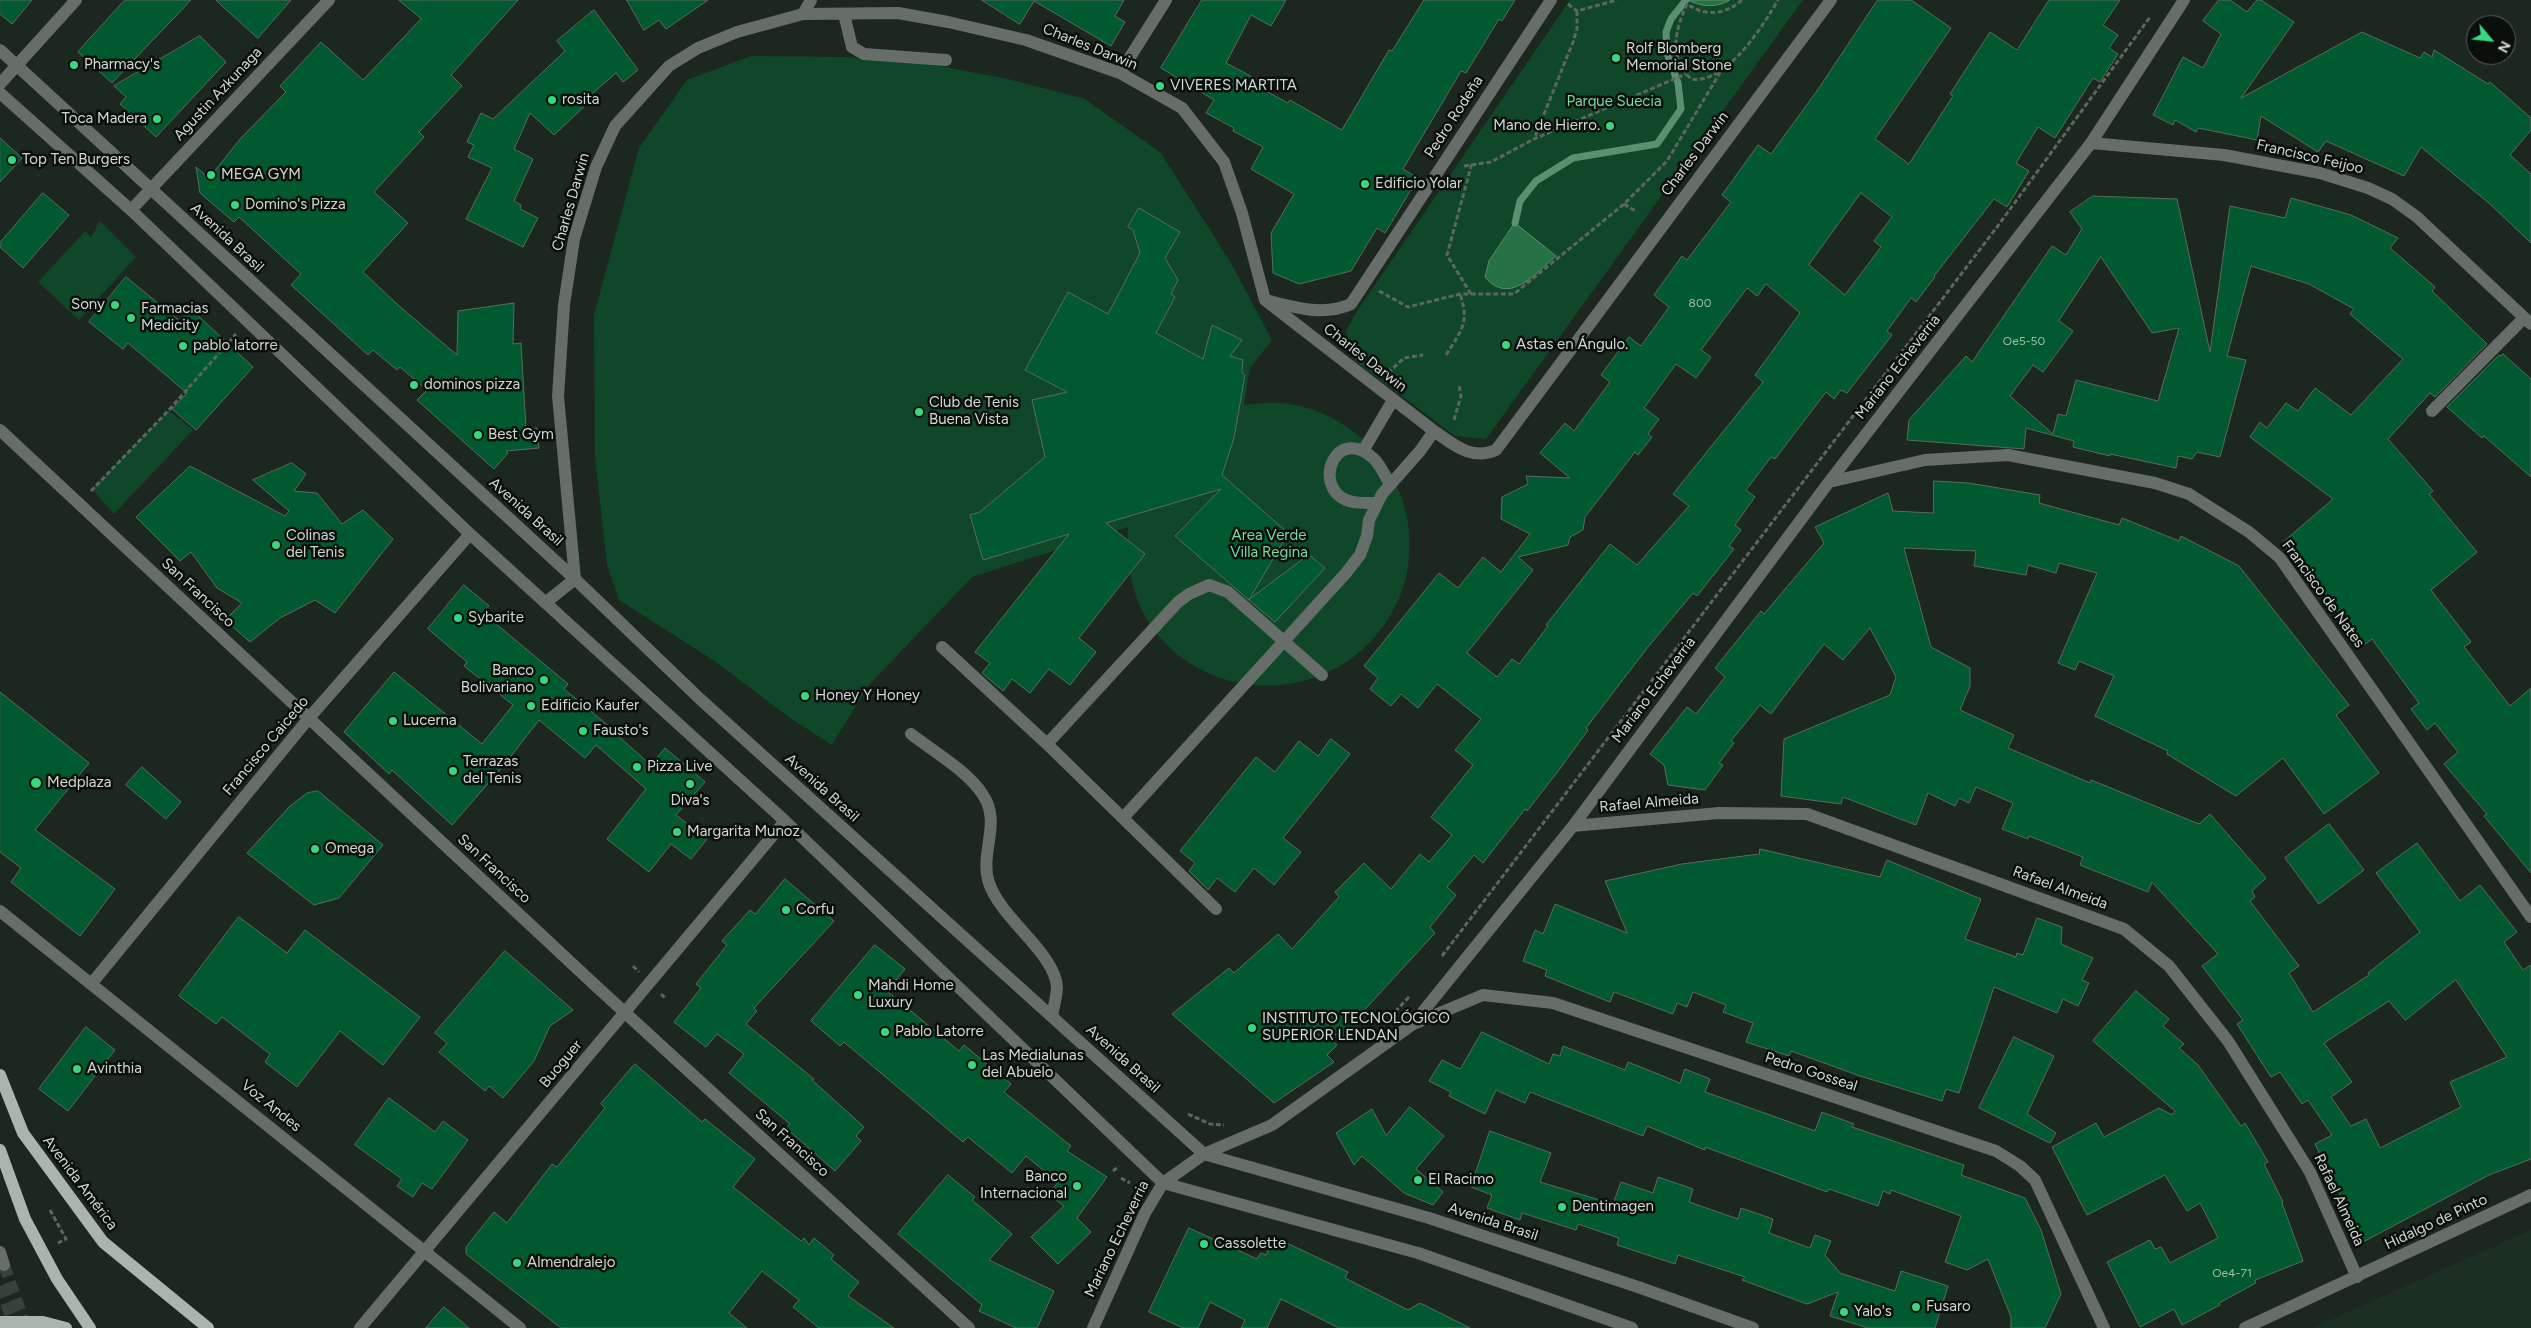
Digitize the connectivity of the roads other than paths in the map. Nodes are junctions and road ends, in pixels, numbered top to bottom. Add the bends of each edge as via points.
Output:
1 (76, 0) edge
2 (329, 0) edge
3 (811, 0) edge
4 (1166, 0) edge
5 (1551, 0) edge
6 (1831, 0) edge
7 (2184, 0) edge
8 (803, 14) junction
9 (844, 14) junction
10 (0, 50) edge
11 (946, 60) dead end
12 (16, 65) junction
13 (1120, 73) junction
14 (0, 84) edge
15 (0, 93) edge
16 (2092, 142) junction
17 (151, 191) junction
18 (131, 210) junction
19 (1265, 300) junction
20 (2528, 321) edge
21 (1393, 400) junction
22 (2432, 411) dead end
23 (0, 430) edge
24 (1434, 431) junction
25 (1362, 451) junction
26 (1829, 482) junction
27 (1390, 484) junction
28 (1377, 503) junction
29 (470, 534) junction
30 (575, 579) junction
31 (545, 603) junction
32 (1284, 640) junction
33 (942, 647) dead end
34 (1322, 675) dead end
35 (309, 718) junction
36 (911, 734) dead end
37 (1047, 744) junction
38 (1123, 818) junction
39 (785, 821) junction
40 (1573, 826) junction
41 (1216, 909) dead end
42 (0, 911) edge
43 (2531, 917) edge
44 (92, 983) junction
45 (625, 1013) junction
46 (1052, 1017) junction
47 (1413, 1024) junction
48 (0, 1075) edge
49 (0, 1150) edge
50 (1204, 1154) junction
51 (1163, 1183) junction
52 (2531, 1195) edge
53 (0, 1252) edge
54 (425, 1252) junction
55 (4, 1265) dead end
56 (2358, 1277) junction
57 (0, 1322) edge
58 (66, 1328) edge
59 (90, 1328) edge
60 (208, 1328) edge
61 (360, 1328) edge
62 (520, 1328) edge
63 (969, 1328) edge
64 (1093, 1328) edge
65 (1632, 1328) edge
66 (1752, 1328) edge
67 (2104, 1328) edge
68 (2245, 1328) edge

1 - 12 street
2 - 17 street, Agustin Azkunaga
3 - 8 street
4 - 13 street
5 - 19 street, Pedro Rodeña via 1351,304 1338,310 1322,310
6 - 24 street, Charles Darwin via 1496,450 1479,454 1461,450
7 - 16 street, Mariano Echeverria
8 - 9 street, Charles Darwin
8 - 30 street, Charles Darwin via 737,32 698,48 669,66 615,126 596,167 574,239 564,305 558,396
9 - 11 street via 852,47 864,54
9 - 13 street, Charles Darwin via 898,14 948,22 1026,40
10 - 12 street, Avenida Brasil
12 - 14 street
12 - 17 street, Avenida Brasil
13 - 19 street, Charles Darwin via 1182,108 1224,162 1242,213
15 - 18 street
16 - 20 street, Francisco Feijoo via 2224,155 2320,173 2368,188 2392,199 2417,217
16 - 26 street, Mariano Echeverria
17 - 18 street, Agustin Azkunaga
17 - 30 street, Avenida Brasil
18 - 29 street
19 - 21 street, Charles Darwin
20 - 22 street
21 - 24 street, Charles Darwin
21 - 25 street
23 - 35 street, San Francisco
24 - 27 street
25 - 27 street via 1374,458
25 - 28 street via 1343,449 1334,456 1330,481 1346,500
26 - 40 street, Mariano Echeverria
26 - 43 street, Francisco de Nates via 1925,460 2008,455 2155,483 2189,494 2220,512 2266,544 2280,558
27 - 28 street
28 - 32 street via 1360,555
29 - 31 street
29 - 35 street, Francisco Caicedo
30 - 31 street
30 - 46 street, Avenida Brasil via 700,698
31 - 39 street
32 - 34 street
32 - 37 street via 1221,588 1209,585 1200,588 1178,602
32 - 38 street
33 - 37 street
35 - 44 street, Francisco Caicedo
35 - 45 street, San Francisco
36 - 46 street via 970,780 983,793 991,808 988,881 996,900 1053,971 1056,987
37 - 38 street
38 - 41 street
39 - 45 street, Buoguer
39 - 51 street
40 - 47 street, Mariano Echeverria
40 - 56 street, Rafael Almeida via 1719,813 1807,814 2124,929 2169,966 2228,1042 2310,1172
42 - 44 street, Voz Andes
44 - 54 street, Voz Andes
45 - 54 street, Buoguer
45 - 63 street, San Francisco
46 - 50 street, Avenida Brasil
47 - 50 street, Mariano Echeverria via 1272,1124
47 - 67 street, Pedro Gosseal via 1483,995 1553,1003 1996,1151 2035,1180
48 - 60 main road, Avenida América via 22,1133 103,1242
49 - 59 main road via 25,1219 57,1279
50 - 51 street, Mariano Echeverria
50 - 66 street, Avenida Brasil via 1429,1218
51 - 64 street, Mariano Echeverria via 1145,1213
51 - 65 street via 1418,1253
52 - 56 street, Hidalgo de Pinto
53 - 55 street
54 - 61 street, Buoguer
54 - 62 street, Voz Andes
56 - 68 street, Hidalgo de Pinto
57 - 58 main road via 34,1321

